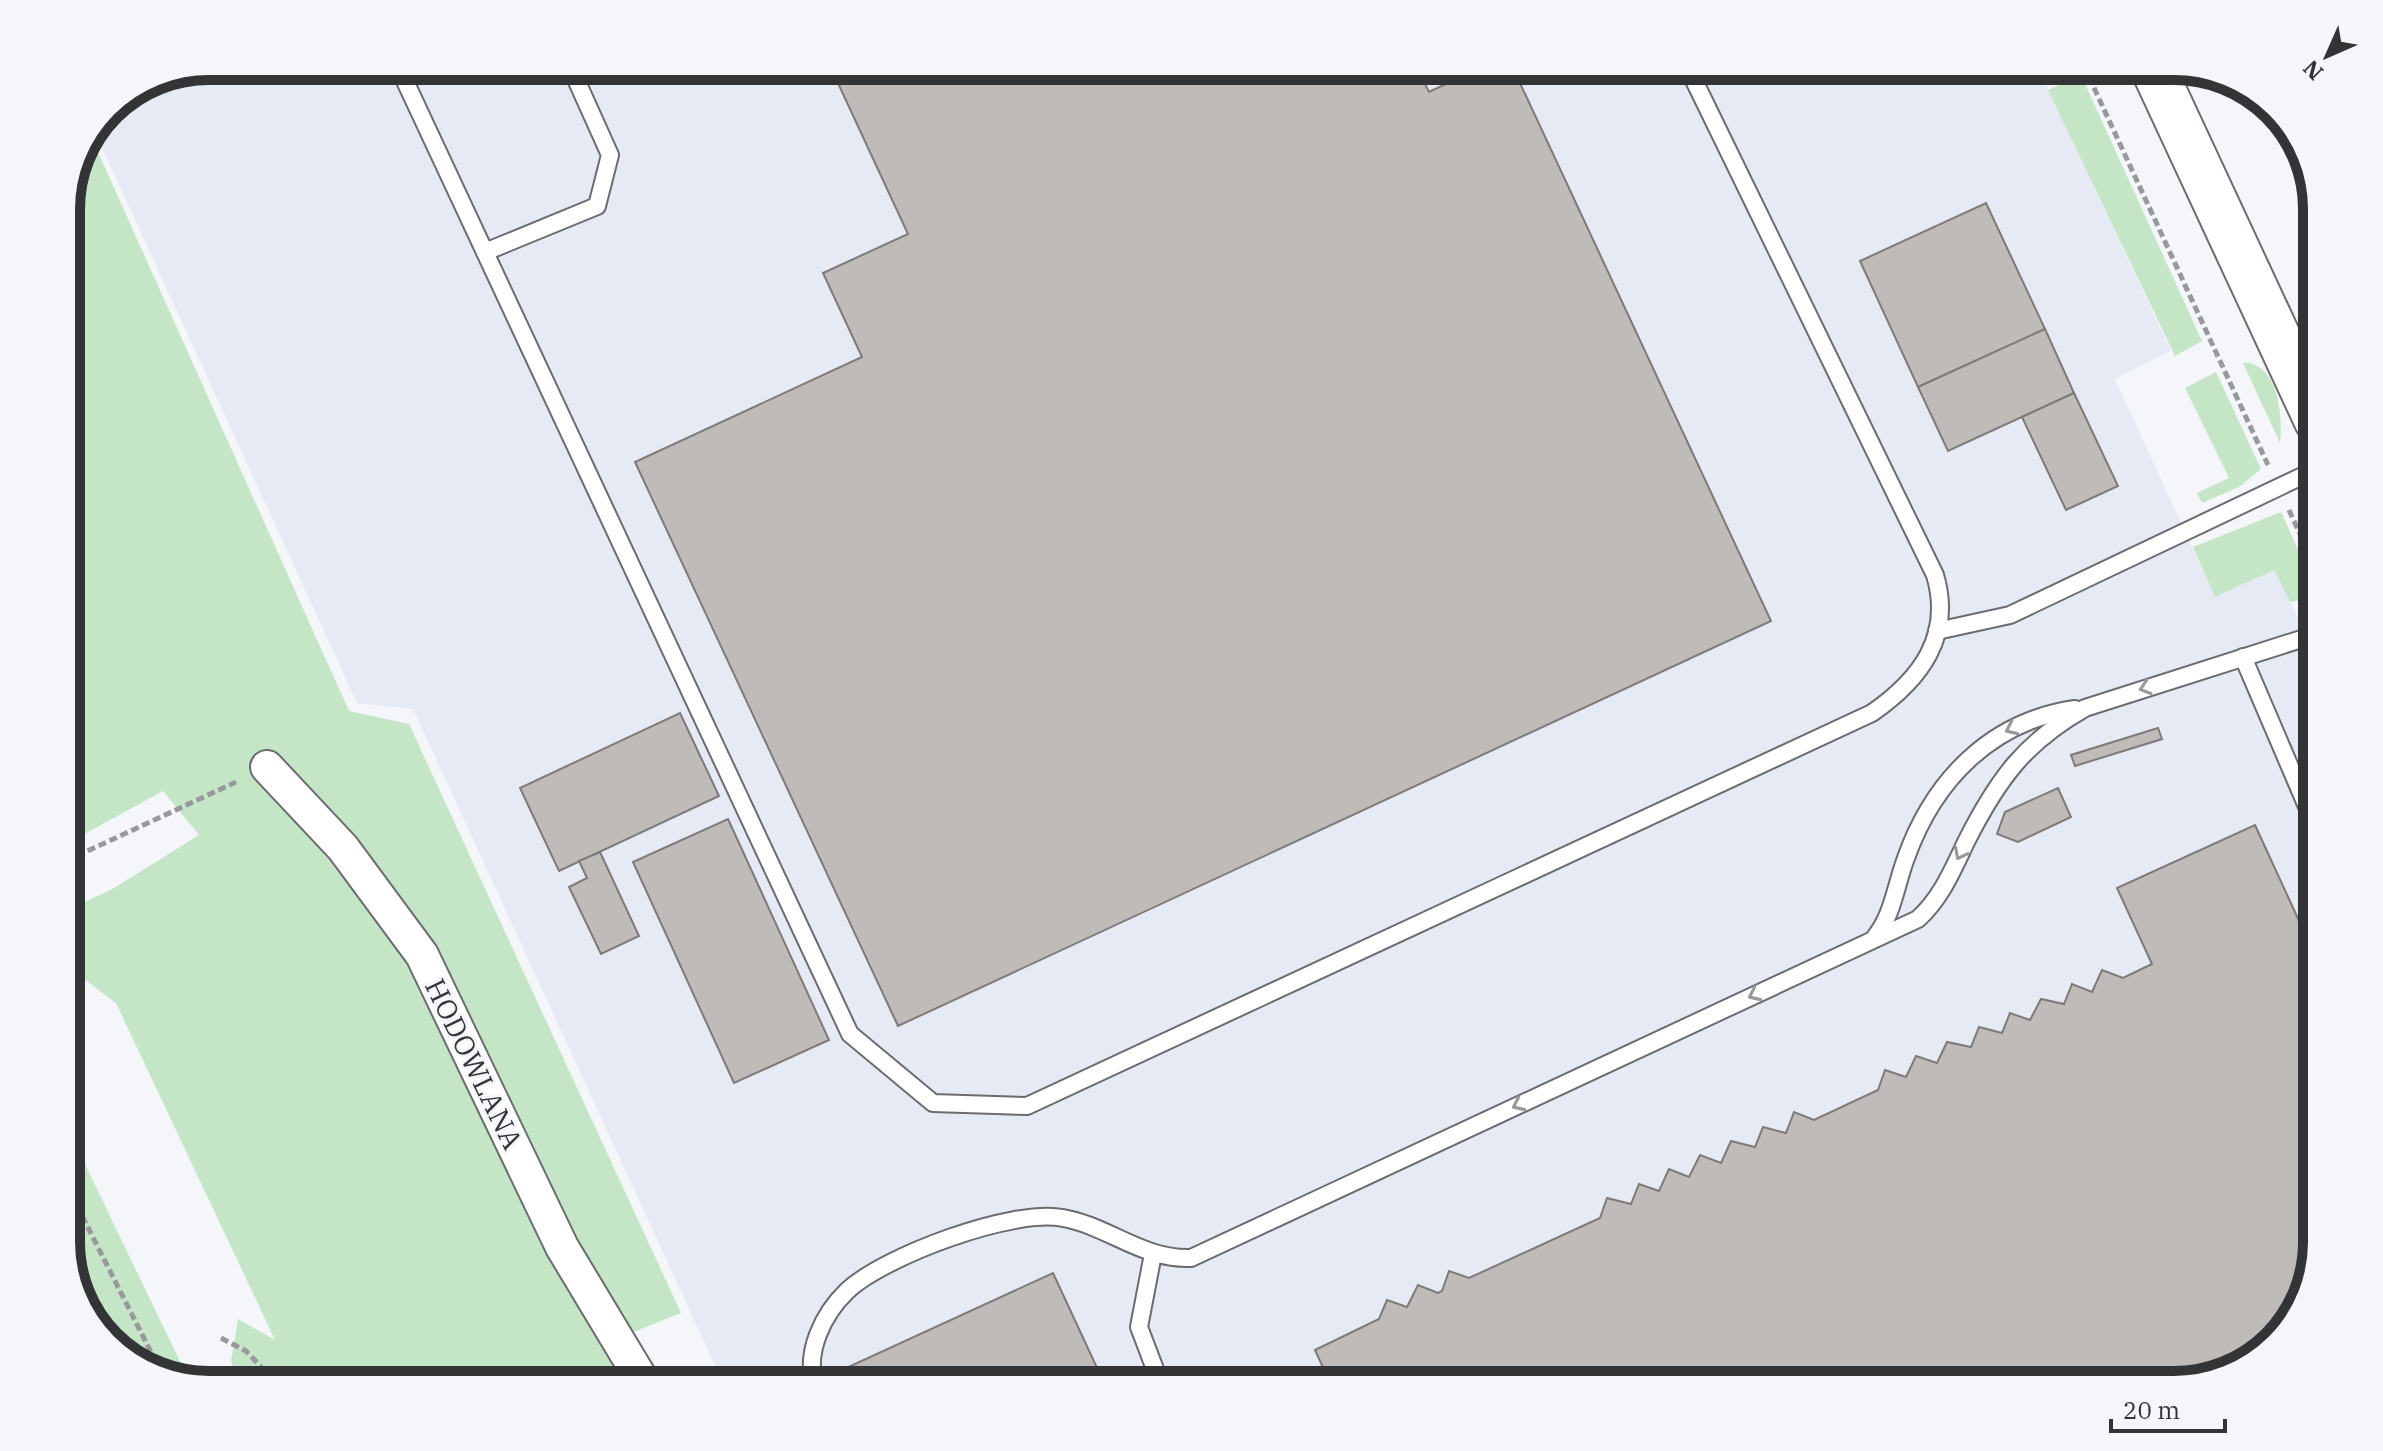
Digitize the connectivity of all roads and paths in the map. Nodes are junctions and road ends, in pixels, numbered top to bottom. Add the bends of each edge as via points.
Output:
1 (405, 80) edge
2 (576, 80) edge
3 (1694, 80) edge
4 (2090, 80) edge
5 (2159, 80) edge
6 (485, 252) junction
7 (2303, 391) edge
8 (2303, 476) edge
9 (2279, 488) junction
10 (2303, 540) edge
11 (1937, 631) junction
12 (2303, 638) edge
13 (2243, 657) junction
14 (2085, 708) junction
15 (267, 767) joint
16 (2303, 797) edge
17 (80, 854) edge
18 (1872, 940) junction
19 (80, 1212) edge
20 (1153, 1254) junction
21 (221, 1338) dead end
22 (154, 1358) edge
23 (265, 1371) edge
24 (637, 1371) edge
25 (814, 1371) edge
26 (1156, 1371) edge

1 - 6 lane
2 - 6 lane via 610,155 597,206
3 - 11 lane via 1935,575 1942,599
4 - 9 path
5 - 7 street
6 - 11 lane via 850,1034 933,1103 1027,1106 1872,713 1915,676
8 - 9 lane
9 - 10 path
9 - 11 lane via 2010,615
12 - 13 lane
13 -> 14 lane
13 - 16 lane
14 -> 18 lane via 2050,728 1999,782 1936,902 1918,919
14 -> 18 lane via 2042,714 1996,736 1967,758 1919,826 1889,915
15 - 17 path
15 - 24 street, HODOWLANA via 343,848 422,955 562,1247
18 -> 20 lane via 1191,1258
19 - 22 path
20 - 25 lane via 1064,1218 994,1221 860,1280 845,1293 816,1339
20 - 26 lane via 1139,1327
21 - 23 path via 246,1351

